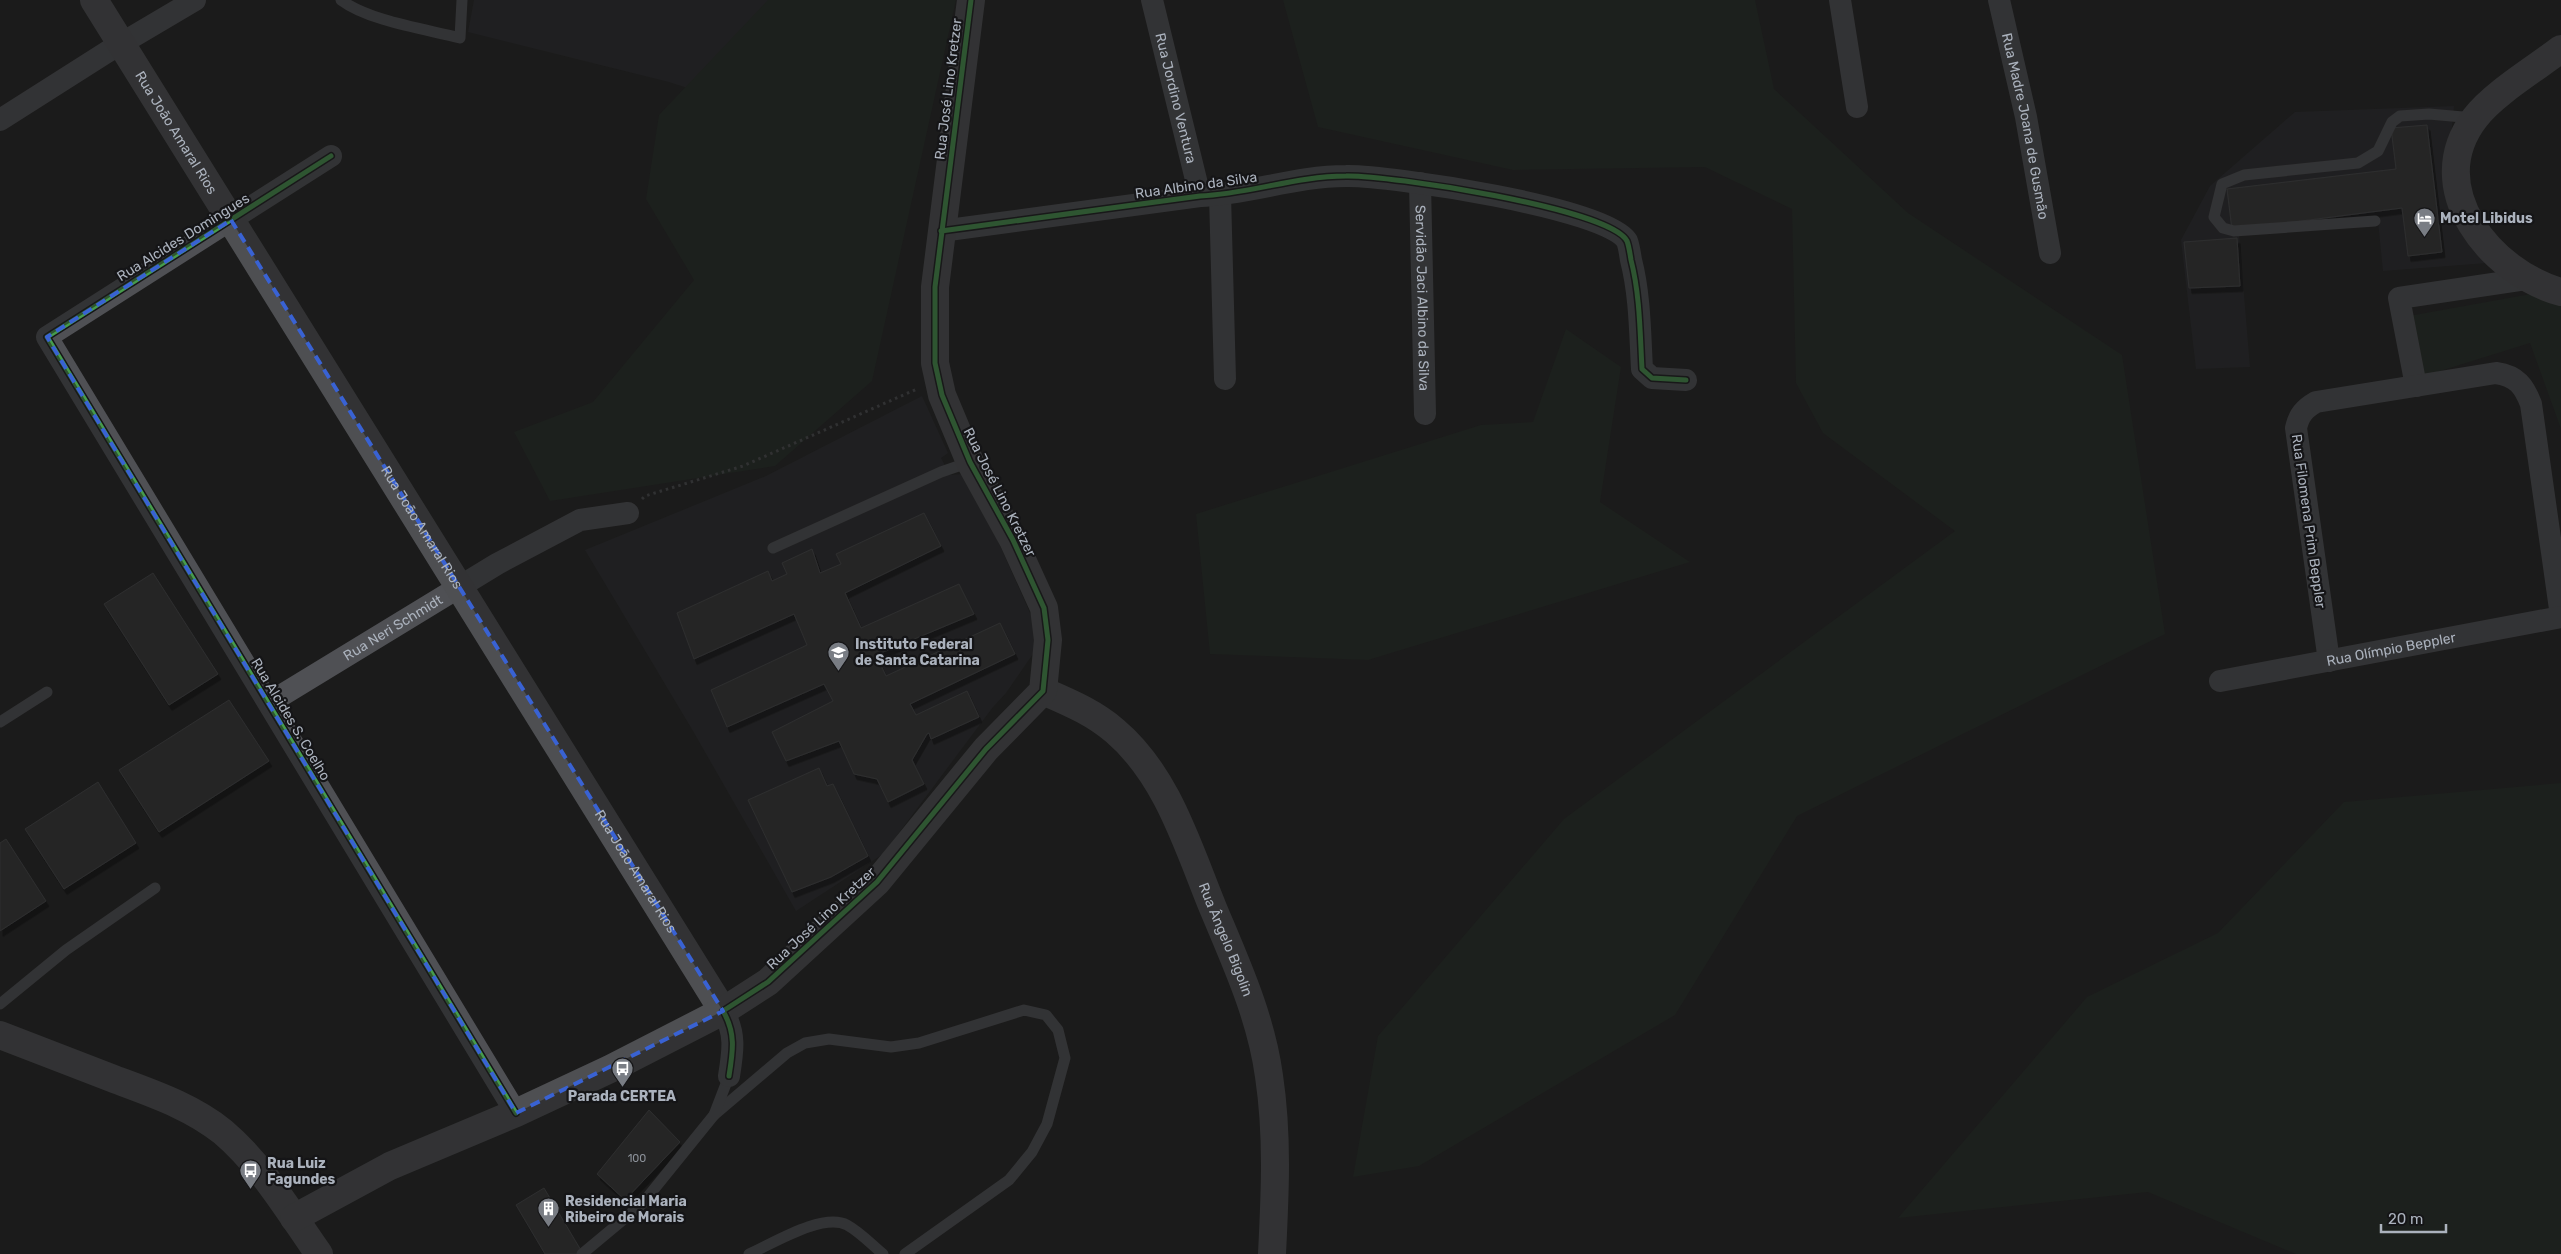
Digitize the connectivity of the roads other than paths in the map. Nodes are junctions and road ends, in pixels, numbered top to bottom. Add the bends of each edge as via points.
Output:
1 (94, 0) edge
2 (195, 0) edge
3 (341, 0) edge
4 (462, 0) edge
5 (971, 0) edge
6 (1152, 0) edge
7 (1840, 0) edge
8 (1999, 0) edge
9 (121, 43) junction
10 (2561, 49) edge
11 (1857, 107) dead end
12 (2474, 118) junction
13 (0, 120) edge
14 (332, 156) dead end
15 (1420, 183) junction
16 (1210, 196) junction
17 (231, 220) junction
18 (2375, 222) dead end
19 (941, 231) junction
20 (2050, 253) dead end
21 (2526, 279) junction
22 (2561, 292) edge
23 (47, 336) joint
24 (1225, 379) dead end
25 (1686, 380) dead end
26 (2416, 386) junction
27 (1425, 414) dead end
28 (970, 462) junction
29 (628, 513) road end
30 (773, 548) dead end
31 (459, 587) junction
32 (2561, 617) edge
33 (2329, 661) junction
34 (2220, 681) dead end
35 (1043, 690) junction
36 (47, 692) dead end
37 (269, 703) junction
38 (0, 722) edge
39 (155, 888) dead end
40 (0, 1004) edge
41 (723, 1011) junction
42 (0, 1035) edge
43 (729, 1076) joint
44 (516, 1113) junction
45 (714, 1115) junction
46 (294, 1218) junction
47 (319, 1254) edge
48 (582, 1254) edge
49 (749, 1254) edge
50 (883, 1254) edge
51 (905, 1254) edge
52 (1272, 1254) edge

1 - 9 main road, Rua João Amaral Rios
2 - 9 street
3 - 4 lane via 356,9 460,38
5 - 19 main road, Rua José Lino Kretzer
6 - 16 street, Rua Jordino Ventura
7 - 11 street
8 - 20 street, Rua Madre Joana de Gusmão via 2026,117
9 - 13 street
9 - 17 main road, Rua João Amaral Rios
10 - 12 main road
12 - 18 lane via 2429,114 2400,116 2392,122 2378,151 2358,163 2244,175 2222,184 2214,217 2223,228 2234,231
12 - 21 main road via 2457,161 2456,177 2463,208 2480,238 2502,261
14 - 17 street, Rua Alcides Domingues
15 - 16 street, Rua Albino da Silva via 1374,176 1344,176 1312,178
15 - 25 street, Rua Albino da Silva via 1478,191 1612,228 1627,241 1636,280 1642,369 1652,378
15 - 27 street, Servidão Jaci Albino da Silva
16 - 19 street, Rua Albino da Silva
16 - 24 street, Rua Jordino Ventura
17 - 23 street, Rua Alcides Domingues
17 - 31 main road, Rua João Amaral Rios
19 - 28 main road, Rua José Lino Kretzer via 935,288 934,343 938,380
21 - 22 main road
21 - 26 street via 2399,298
23 - 37 street, Rua Alcides S. Coelho
26 - 32 street, Rua Filomena Prim Beppler via 2496,373 2517,379 2526,392 2531,404
26 - 33 street, Rua Filomena Prim Beppler via 2316,402 2299,416 2297,437
28 - 30 lane
28 - 35 main road, Rua José Lino Kretzer via 1013,540 1044,608 1048,640
29 - 31 street, Rua Neri Schmidt via 580,520
31 - 37 street, Rua Neri Schmidt
31 - 41 main road, Rua João Amaral Rios
32 - 33 street, Rua Olímpio Beppler
33 - 34 street, Rua Olímpio Beppler
35 - 41 main road, Rua José Lino Kretzer via 986,749 878,882 768,982
35 - 52 main road, Rua Ângelo Bigolin via 1092,713 1116,731 1135,751 1160,787 1248,993 1269,1074 1274,1115 1276,1169
36 - 38 lane
37 - 44 street, Rua Alcides S. Coelho
39 - 40 lane via 66,950
41 - 43 street via 730,1023 734,1044
41 - 44 main road, Rua José Lino Kretzer
42 - 46 main road via 155,1094 198,1114 237,1146
43 - 45 lane
44 - 46 main road, Rua José Lino Kretzer via 390,1166
45 - 48 lane via 642,1204
45 - 51 lane via 787,1053 805,1043 829,1039 891,1047 919,1043 1024,1010 1046,1014 1058,1030 1065,1058 1047,1124 1032,1152 1009,1180
46 - 47 main road
49 - 50 lane via 815,1224 833,1221 846,1225

